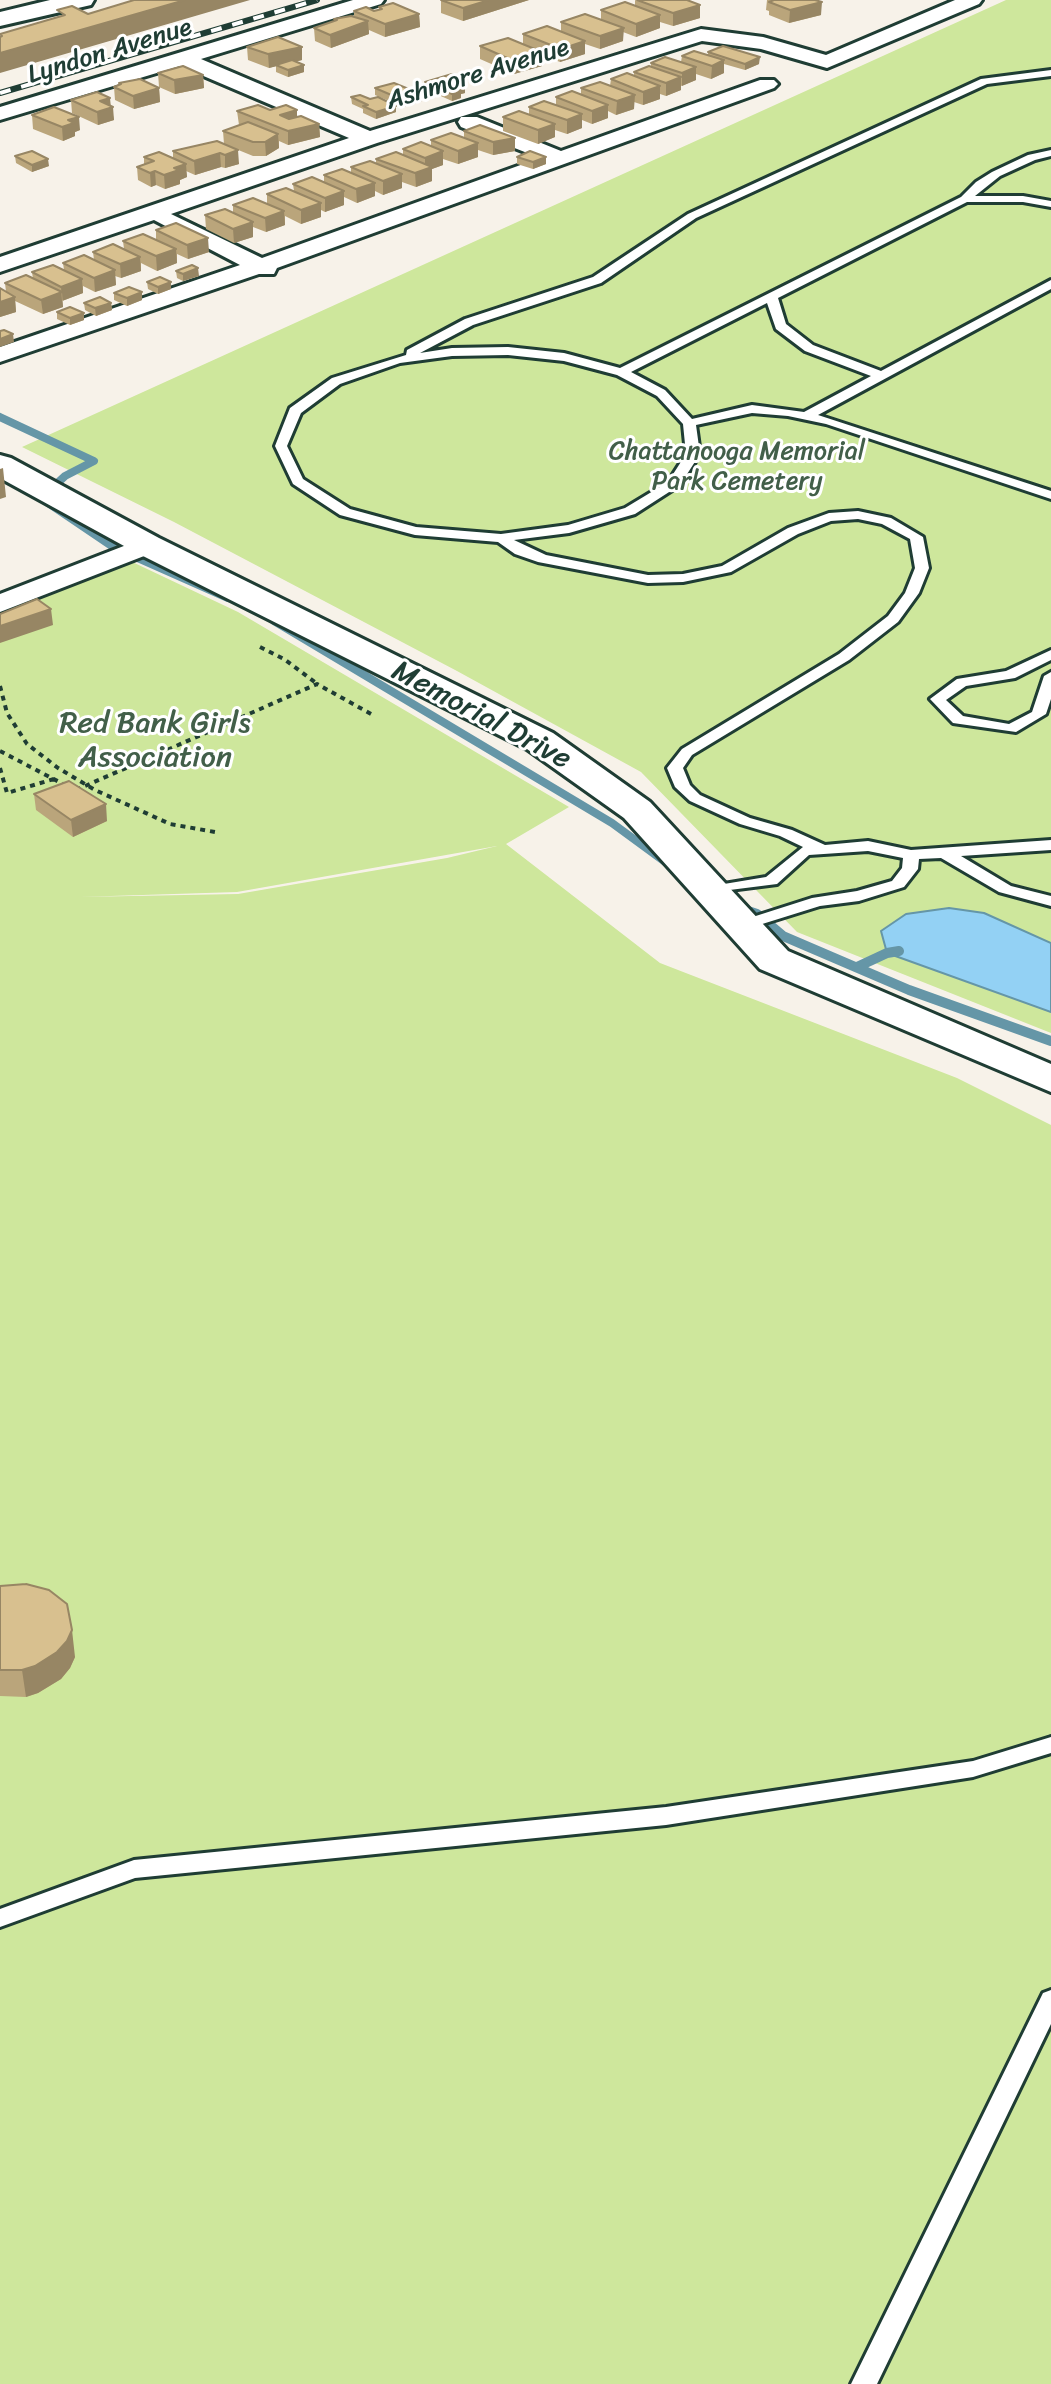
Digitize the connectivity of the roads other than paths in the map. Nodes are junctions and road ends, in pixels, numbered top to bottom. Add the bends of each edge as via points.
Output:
1 (82, 0) edge
2 (374, 0) edge
3 (972, 0) edge
4 (0, 19) edge
5 (182, 59) junction
6 (1051, 73) edge
7 (767, 84) dead end
8 (0, 114) edge
9 (449, 114) junction
10 (369, 138) junction
11 (1051, 153) edge
12 (560, 158) junction
13 (965, 199) junction
14 (1051, 204) edge
15 (149, 212) junction
16 (0, 265) edge
17 (264, 267) junction
18 (1051, 284) edge
19 (772, 298) junction
20 (0, 355) edge
21 (398, 360) junction
22 (621, 372) junction
23 (881, 375) junction
24 (806, 416) junction
25 (689, 423) junction
26 (0, 465) edge
27 (1051, 495) edge
28 (501, 538) junction
29 (147, 545) junction
30 (0, 604) edge
31 (1051, 654) edge
32 (1051, 676) edge
33 (1051, 845) edge
34 (821, 849) junction
35 (941, 852) junction
36 (911, 855) junction
37 (712, 890) junction
38 (1051, 901) edge
39 (743, 925) junction
40 (1051, 1079) edge
41 (1051, 1745) edge
42 (0, 1918) edge
43 (1051, 2000) edge
44 (864, 2384) edge

1 - 4 street
2 - 5 street, Lyndon Avenue
3 - 9 street, Ashmore Avenue via 827,62 763,43 701,35
5 - 8 street, Lyndon Avenue
5 - 10 street
6 - 21 lane via 985,81 692,216 597,280 469,322
7 - 12 street
9 - 10 street, Ashmore Avenue
9 - 12 street
10 - 15 street, Ashmore Avenue
11 - 13 lane via 996,174
12 - 17 street
13 - 14 lane
13 - 19 lane
15 - 16 street, Ashmore Avenue
15 - 17 street
17 - 20 street
18 - 23 lane
19 - 22 lane
19 - 23 lane via 780,326 809,348
21 - 22 lane via 508,351 564,357
21 - 28 lane via 336,381 295,411 281,446 298,481 345,512 415,531
22 - 25 lane via 661,393
23 - 24 lane
24 - 25 lane via 752,409
24 - 27 lane
25 - 28 lane via 693,454 673,485 641,505 569,529
26 - 29 street, Memorial Drive
28 - 34 lane via 543,559 648,579 726,569 829,517 858,515 886,521 916,537 922,568 893,619 844,657 687,752 675,768 695,798
29 - 30 street
29 - 37 street, Memorial Drive via 540,741 637,810
31 - 32 lane via 1010,675 962,682 937,699 958,720 1011,729 1039,714
33 - 35 lane
34 - 36 lane via 868,846
34 - 37 lane via 805,851 771,881
35 - 36 lane
35 - 38 lane via 1005,889
36 - 39 lane via 910,869 898,884 818,901
37 - 39 street, Memorial Drive
39 - 40 street, Memorial Drive via 774,960
41 - 42 lane via 973,1769 666,1816 134,1869
43 - 44 lane

